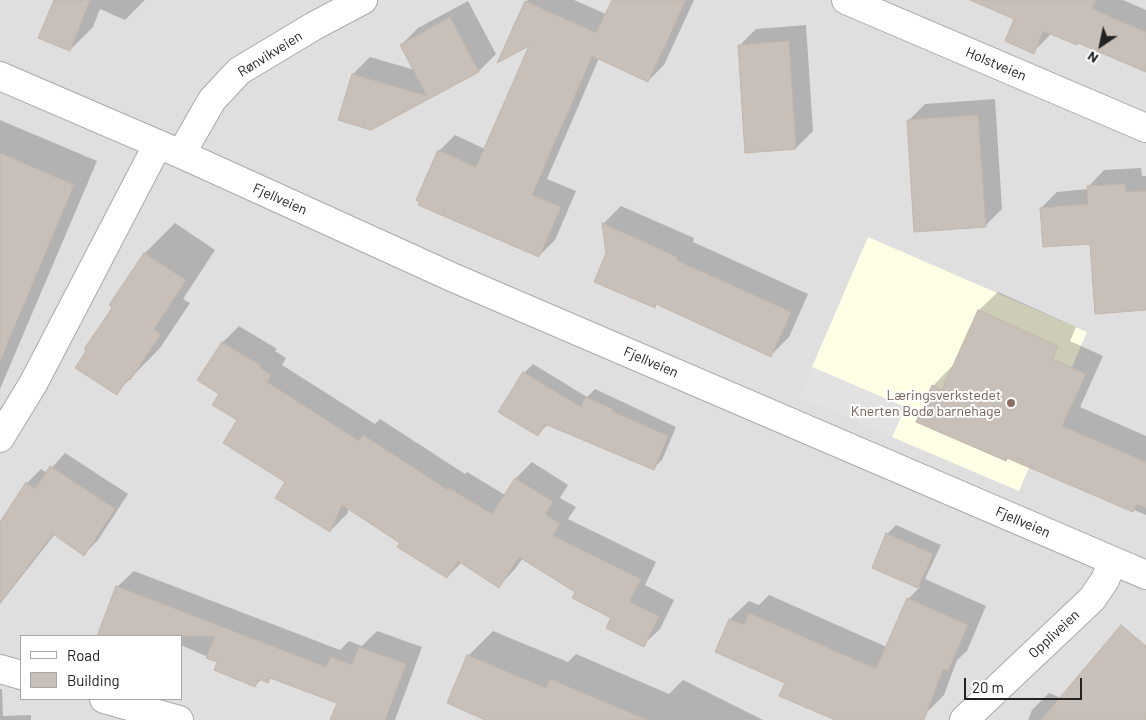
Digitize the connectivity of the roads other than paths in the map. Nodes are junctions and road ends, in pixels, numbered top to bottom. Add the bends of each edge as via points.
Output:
1 (363, 0) edge
2 (846, 0) edge
3 (0, 76) edge
4 (1146, 128) edge
5 (170, 149) junction
6 (0, 438) edge
7 (1113, 561) junction
8 (1146, 575) edge
9 (0, 669) edge
10 (20, 675) edge
11 (108, 700) edge
12 (179, 720) edge
13 (964, 720) edge

1 - 5 street, Rønvikveien via 239,71
2 - 4 street, Holstveien
3 - 5 street, Fjellveien
5 - 6 street
5 - 7 street, Fjellveien via 489,293
7 - 8 street, Fjellveien
7 - 13 street, Oppliveien via 1092,599
9 - 10 street
11 - 12 street

